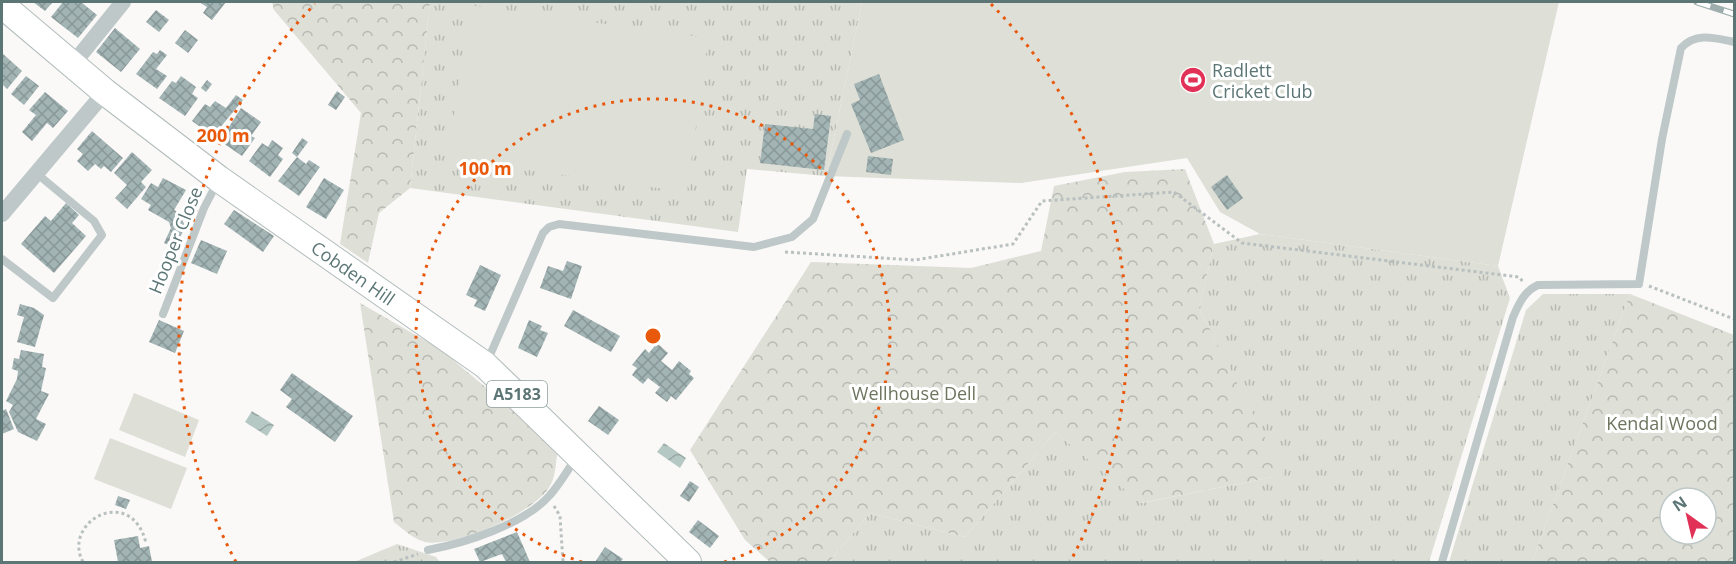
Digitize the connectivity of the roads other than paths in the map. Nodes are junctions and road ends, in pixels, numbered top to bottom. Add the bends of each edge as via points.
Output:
1 (123, 2) edge
2 (2, 5) edge
3 (1734, 42) edge
4 (73, 64) junction
5 (105, 92) junction
6 (847, 134) dead end
7 (36, 173) junction
8 (219, 179) junction
9 (2, 214) edge
10 (2, 259) edge
11 (163, 314) dead end
12 (485, 365) junction
13 (578, 455) junction
14 (428, 550) road end
15 (688, 562) edge
16 (1442, 562) edge

1 - 4 street
2 - 4 main road, Cobden Hill / A5183
3 - 16 lane via 1696,38 1681,48 1639,284 1547,283 1529,289 1513,317
4 - 5 main road, Cobden Hill / A5183
5 - 7 street
5 - 8 main road, Cobden Hill / A5183
6 - 12 lane via 813,219 792,237 754,247 559,224 549,227
7 - 9 street
7 - 10 lane via 94,221 102,235 53,298
8 - 11 lane, Hooper Close
8 - 12 main road, Cobden Hill / A5183
12 - 13 main road, Cobden Hill / A5183
13 - 14 lane via 549,497 490,533
13 - 15 main road, Cobden Hill / A5183

